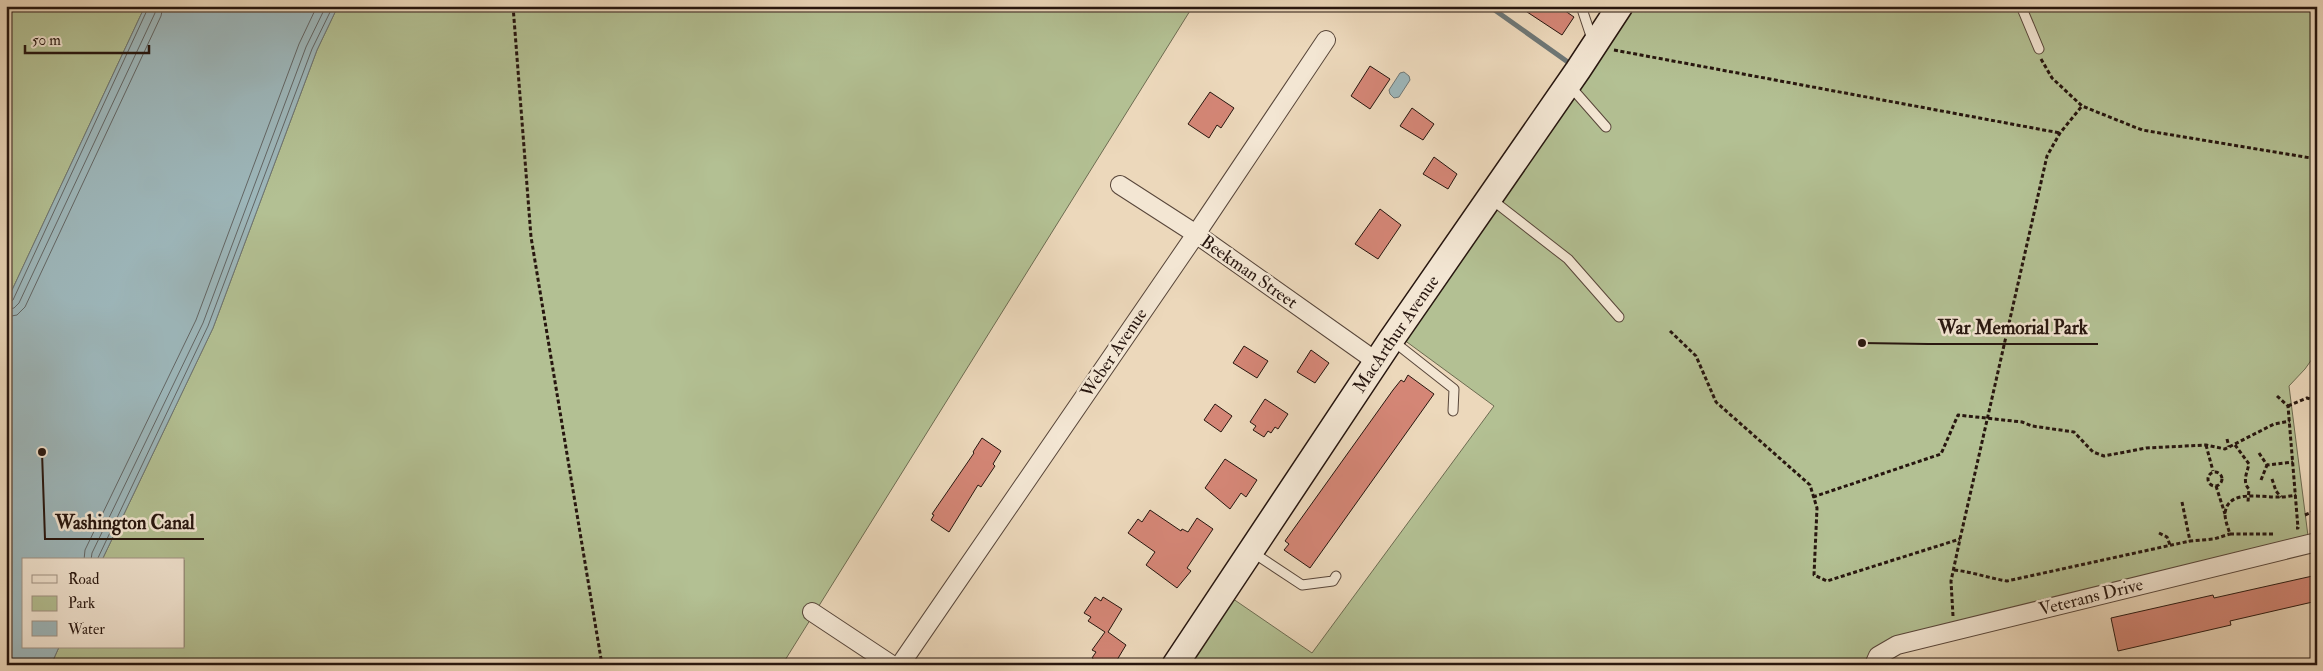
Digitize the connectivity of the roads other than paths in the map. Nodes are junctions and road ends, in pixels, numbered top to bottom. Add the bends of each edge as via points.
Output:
1 (1581, 6) edge
2 (1620, 6) edge
3 (2022, 6) edge
4 (1326, 40) dead end
5 (1594, 46) junction
6 (2039, 49) road end
7 (1568, 84) junction
8 (1606, 127) dead end
9 (1120, 185) dead end
10 (1490, 198) junction
11 (1196, 234) junction
12 (1619, 317) dead end
13 (1391, 340) junction
14 (1377, 362) junction
15 (1452, 411) dead end
16 (2317, 542) edge
17 (1250, 550) junction
18 (1336, 576) dead end
19 (812, 612) dead end
20 (892, 665) edge
21 (900, 665) edge
22 (1175, 665) edge
23 (1874, 665) edge

1 - 5 lane
2 - 5 street, MacArthur Avenue
3 - 6 lane
4 - 11 street, Weber Avenue
5 - 7 street, MacArthur Avenue
7 - 8 lane
7 - 10 street, MacArthur Avenue
9 - 11 street, Beekman Street
10 - 12 lane via 1568,260
10 - 13 street, MacArthur Avenue
11 - 14 street, Beekman Street
11 - 21 street, Weber Avenue
13 - 14 street, MacArthur Avenue
13 - 15 lane via 1454,389
14 - 17 street, MacArthur Avenue
16 - 23 street, Veterans Drive via 1897,645 1878,656
17 - 18 lane via 1302,585 1333,581
17 - 22 street, MacArthur Avenue
19 - 20 street

